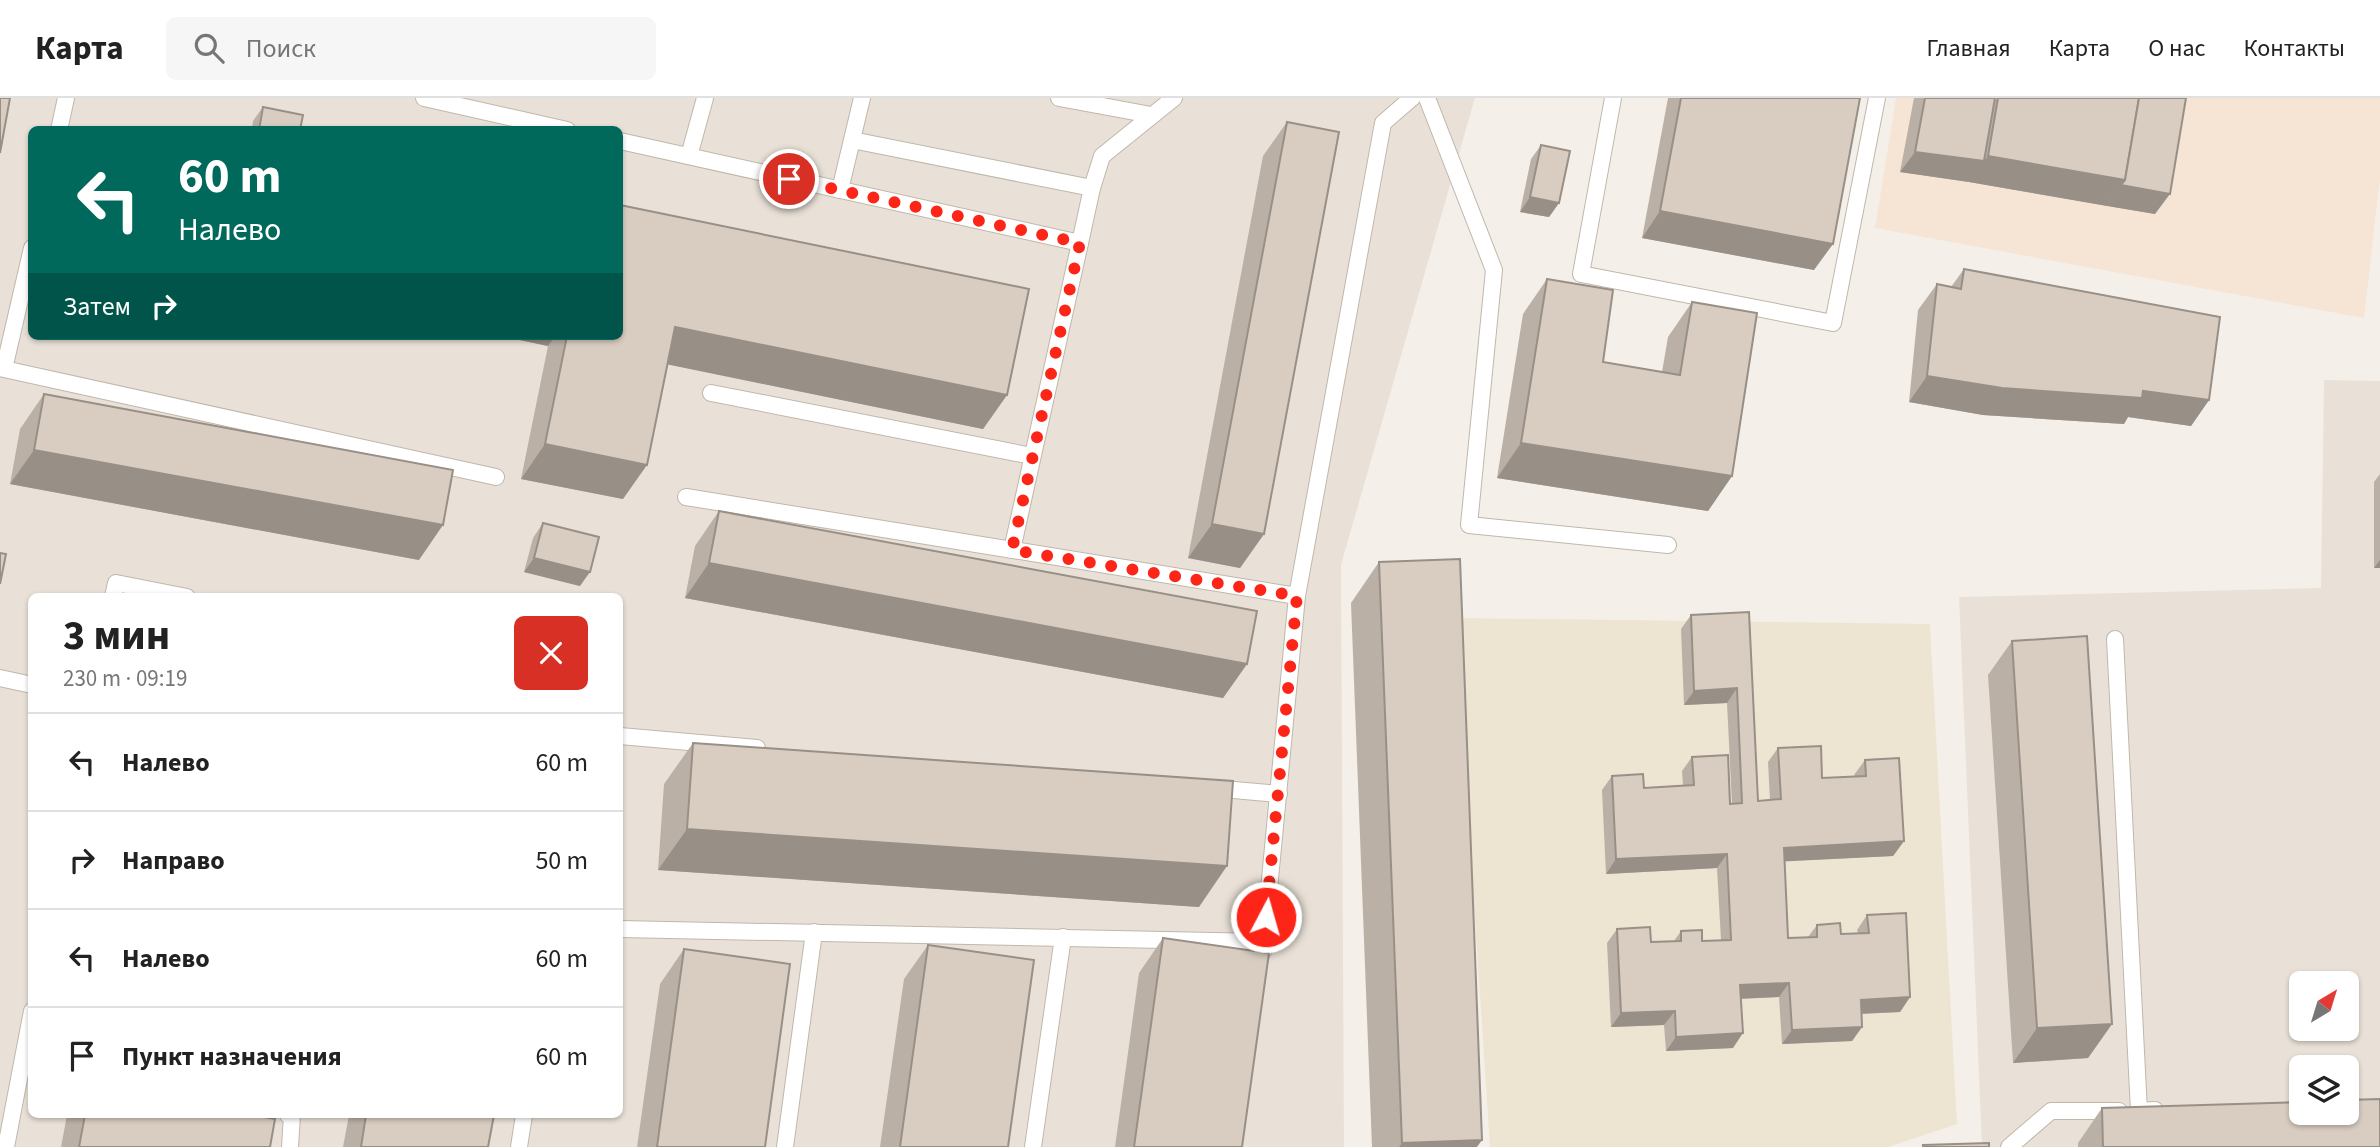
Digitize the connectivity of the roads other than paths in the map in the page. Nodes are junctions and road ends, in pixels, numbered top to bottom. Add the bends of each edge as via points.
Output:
1 (66, 98) edge
2 (424, 98) edge
3 (705, 98) edge
4 (862, 98) edge
5 (1059, 98) edge
6 (1174, 98) edge
7 (1412, 98) edge
8 (1427, 98) edge
9 (1613, 98) edge
10 (1877, 98) edge
11 (1151, 116) junction
12 (60, 126) edge
13 (549, 126) edge
14 (852, 140) junction
15 (623, 142) edge
16 (689, 156) junction
17 (1092, 188) junction
18 (840, 190) junction
19 (1080, 243) junction
20 (28, 265) edge
21 (711, 393) dead end
22 (1032, 456) junction
23 (496, 477) dead end
24 (686, 497) dead end
25 (1668, 545) dead end
26 (1012, 550) junction
27 (114, 593) edge
28 (167, 593) edge
29 (1297, 596) junction
30 (2116, 639) dead end
31 (0, 678) edge
32 (28, 684) edge
33 (623, 736) edge
34 (771, 749) edge
35 (1197, 787) edge
36 (1279, 794) junction
37 (623, 929) edge
38 (814, 932) junction
39 (1063, 937) junction
40 (1264, 942) junction
41 (1261, 969) edge
42 (28, 1032) edge
43 (2166, 1110) edge
44 (2139, 1111) junction
45 (292, 1118) edge
46 (524, 1118) edge
47 (6, 1147) edge
48 (290, 1147) edge
49 (519, 1147) edge
50 (785, 1147) edge
51 (1033, 1147) edge
52 (2009, 1147) edge

1 - 12 lane
2 - 13 lane
3 - 16 lane
4 - 14 lane
5 - 11 lane
6 - 11 lane
7 - 29 lane via 1383,122
8 - 25 lane via 1494,270 1469,525
9 - 10 lane via 1581,274 1833,323
11 - 17 lane via 1102,156
14 - 17 lane
14 - 18 lane
15 - 16 lane
16 - 18 lane
17 - 19 lane
18 - 19 lane
19 - 22 lane
20 - 23 lane via 4,369
21 - 22 lane
22 - 26 lane
24 - 26 lane
26 - 29 lane
27 - 28 lane via 116,583
29 - 36 lane
30 - 44 lane
31 - 32 lane
33 - 34 lane
35 - 36 lane
36 - 40 lane
37 - 38 lane
38 - 39 lane
38 - 50 lane
39 - 40 lane
39 - 51 lane
40 - 41 lane
42 - 47 lane
43 - 44 lane
44 - 52 lane via 2051,1111
45 - 48 lane
46 - 49 lane

